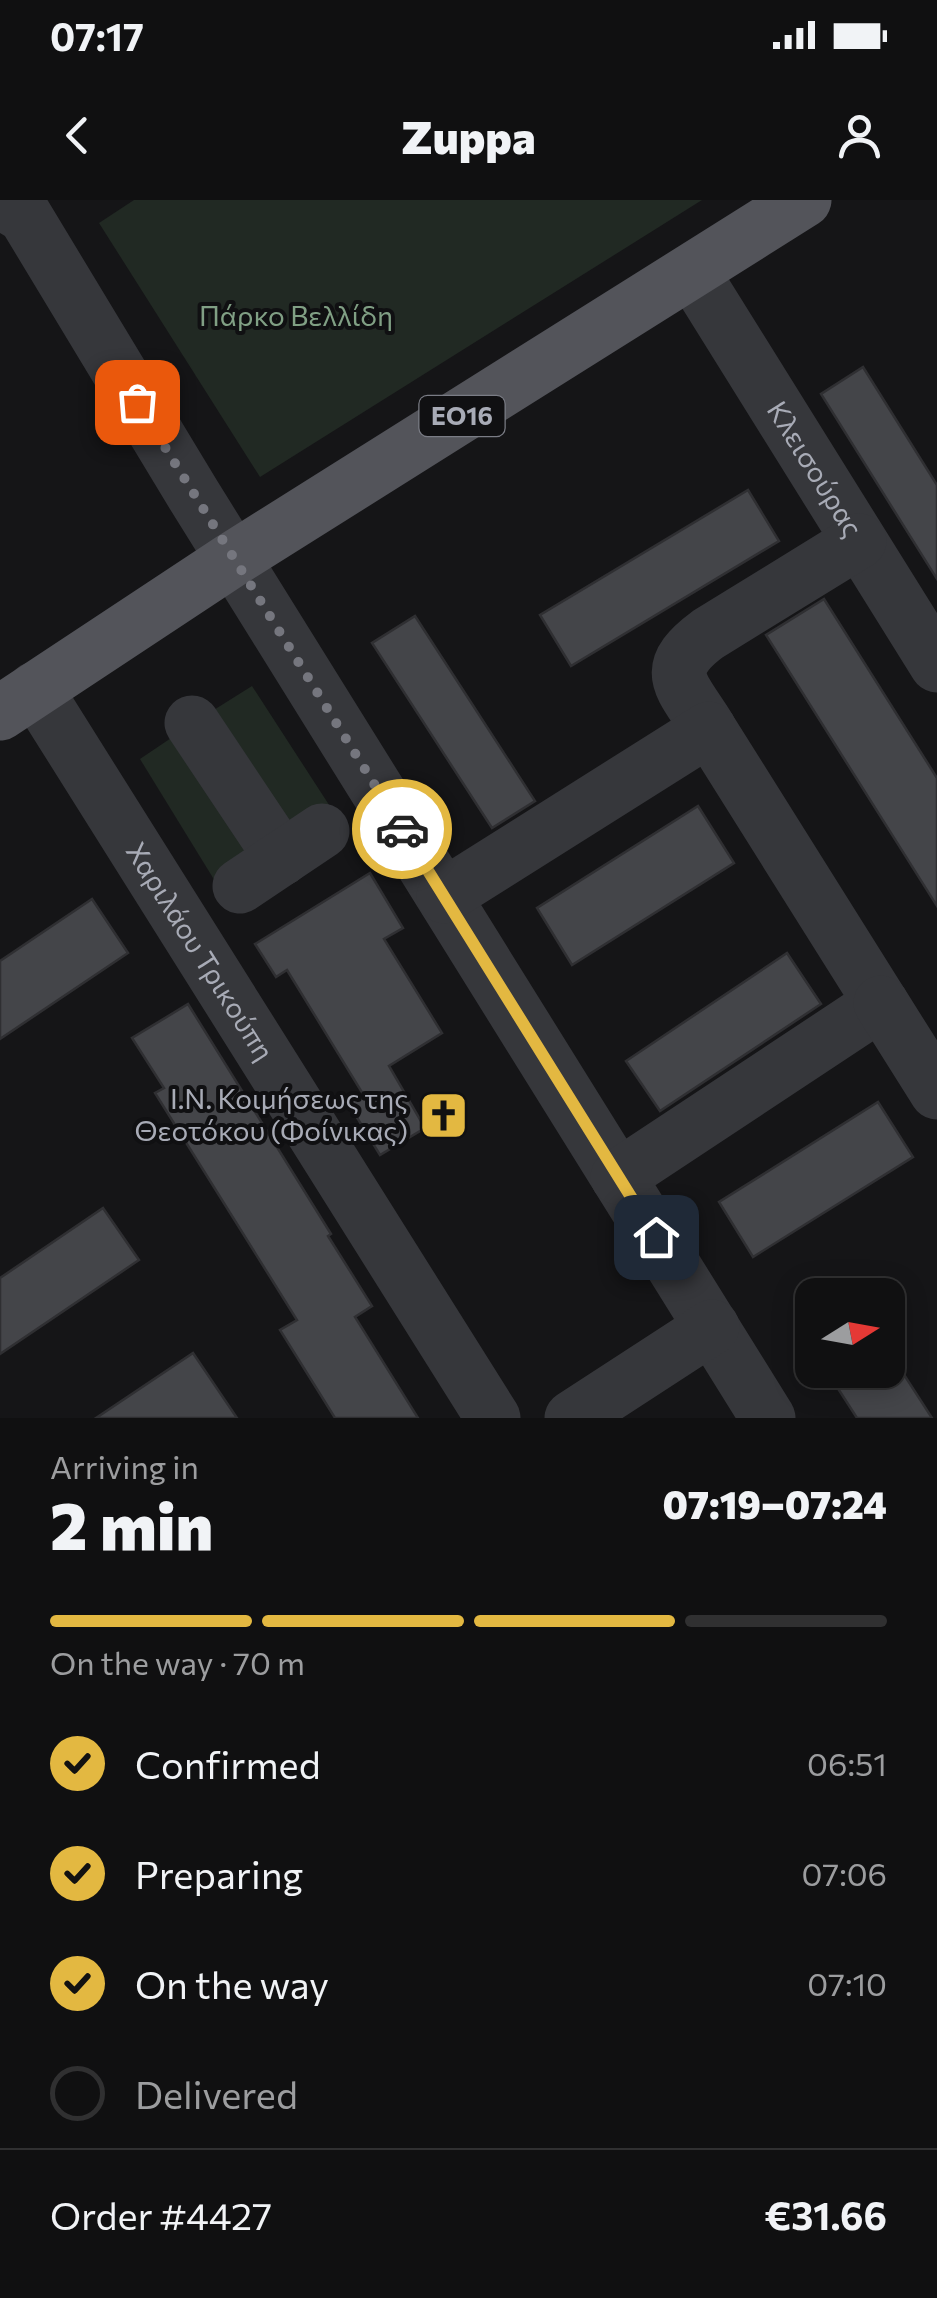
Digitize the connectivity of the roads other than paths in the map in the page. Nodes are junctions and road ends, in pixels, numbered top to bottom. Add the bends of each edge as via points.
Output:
1 (804, 200) edge
2 (18, 212) edge
3 (692, 272) junction
4 (859, 541) junction
5 (233, 558) junction
6 (933, 649) edge
7 (17, 701) edge
8 (192, 723) dead end
9 (710, 729) junction
10 (281, 859) dead end
11 (444, 896) junction
12 (881, 1003) junction
13 (937, 1092) edge
14 (618, 1176) junction
15 (712, 1327) junction
16 (492, 1418) edge
17 (572, 1418) edge
18 (768, 1418) edge

1 - 3 main road, ΕΟ16
2 - 5 street
3 - 4 street, Κλεισούρας
3 - 5 main road, ΕΟ16
4 - 6 street, Κλεισούρας
4 - 9 street via 686,651 679,678
5 - 7 main road, ΕΟ16
5 - 11 street
7 - 16 street, Χαριλάου Τρικούπη
8 - 10 street
9 - 11 street
9 - 12 street
11 - 14 street
12 - 13 street
12 - 14 street
14 - 15 street
15 - 17 street
15 - 18 street

